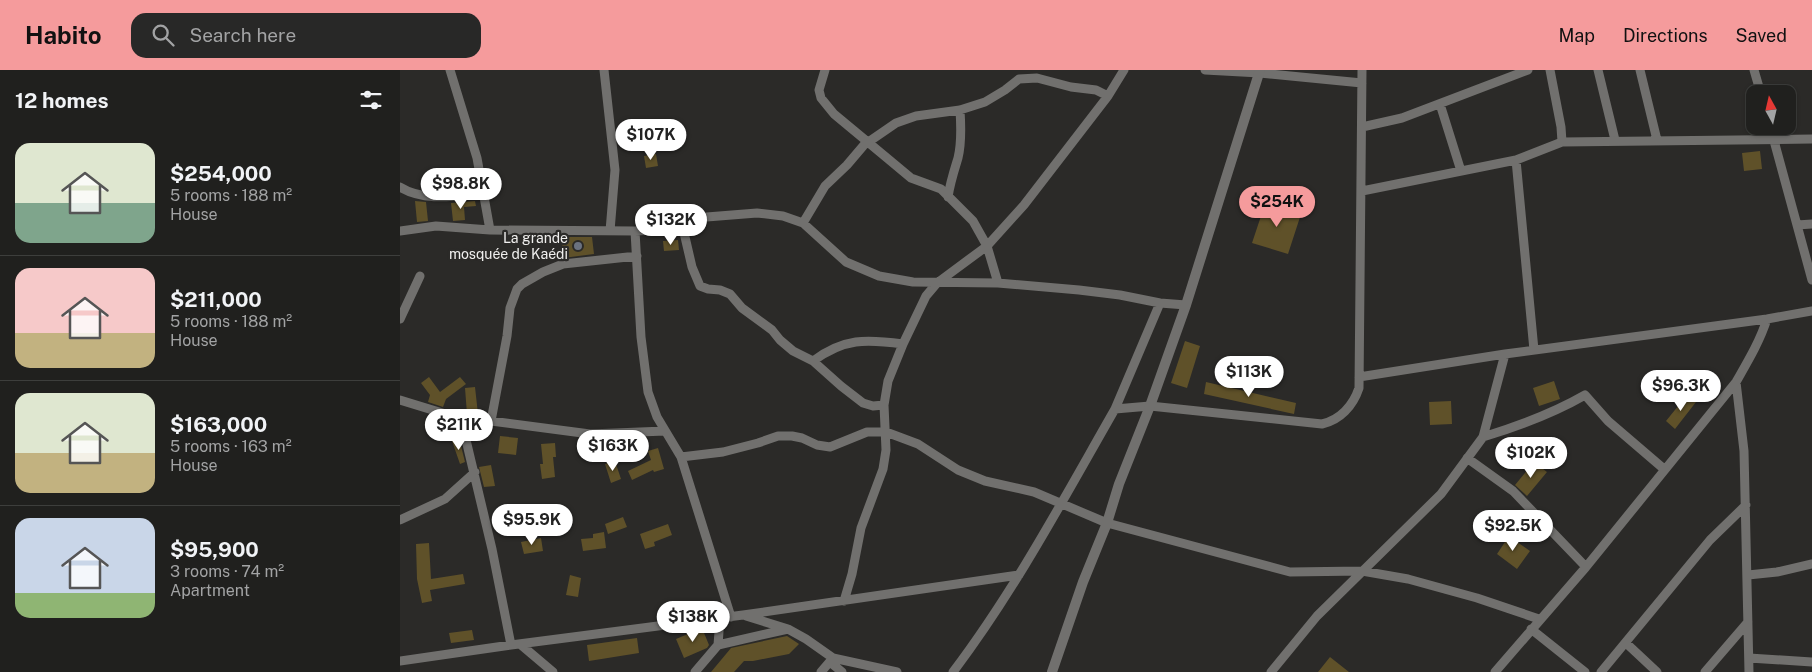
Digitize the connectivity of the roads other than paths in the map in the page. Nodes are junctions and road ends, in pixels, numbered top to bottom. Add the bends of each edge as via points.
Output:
1 (450, 70) edge
2 (604, 70) edge
3 (825, 70) edge
4 (1124, 70) edge
5 (1205, 70) edge
6 (1362, 70) edge
7 (1528, 70) edge
8 (1550, 70) edge
9 (1598, 70) edge
10 (1640, 70) edge
11 (1754, 70) edge
12 (1260, 72) edge
13 (1362, 83) junction
14 (1758, 85) edge
15 (1108, 96) junction
16 (1440, 104) junction
17 (960, 110) junction
18 (1362, 127) junction
19 (1773, 135) edge
20 (1774, 139) junction
21 (1812, 139) edge
22 (1616, 140) junction
23 (1657, 140) junction
24 (868, 142) junction
25 (1562, 142) junction
26 (1516, 160) junction
27 (1461, 171) junction
28 (400, 187) edge
29 (1362, 191) junction
30 (483, 194) junction
31 (948, 197) junction
32 (803, 223) junction
33 (682, 224) junction
34 (1812, 224) edge
35 (1797, 225) junction
36 (490, 230) junction
37 (400, 231) edge
38 (610, 231) junction
39 (635, 231) junction
40 (987, 246) junction
41 (637, 256) junction
42 (420, 276) dead end
43 (1812, 280) edge
44 (937, 283) junction
45 (998, 283) junction
46 (1160, 303) junction
47 (1186, 305) junction
48 (1812, 311) edge
49 (400, 319) edge
50 (1767, 319) junction
51 (903, 344) junction
52 (1534, 350) junction
53 (1505, 354) junction
54 (813, 361) junction
55 (1359, 377) junction
56 (1736, 382) junction
57 (400, 400) edge
58 (884, 405) junction
59 (1150, 406) junction
60 (1115, 409) junction
61 (462, 419) junction
62 (491, 422) junction
63 (665, 431) junction
64 (886, 432) junction
65 (1483, 437) junction
66 (681, 457) junction
67 (1467, 458) junction
68 (1664, 469) junction
69 (475, 472) junction
70 (1061, 503) junction
71 (1746, 505) junction
72 (400, 520) edge
73 (1107, 523) junction
74 (1812, 564) edge
75 (1586, 567) junction
76 (1362, 572) junction
77 (1019, 575) junction
78 (1748, 575) junction
79 (844, 601) junction
80 (743, 615) junction
81 (731, 617) junction
82 (720, 618) junction
83 (1539, 619) junction
84 (1748, 622) junction
85 (788, 629) junction
86 (1530, 629) junction
87 (1626, 643) junction
88 (515, 644) junction
89 (718, 645) junction
90 (1749, 658) junction
91 (831, 660) junction
92 (400, 661) edge
93 (1812, 662) edge
94 (553, 672) edge
95 (695, 672) edge
96 (822, 672) edge
97 (842, 672) edge
98 (897, 672) edge
99 (953, 672) edge
100 (1052, 672) edge
101 (1271, 672) edge
102 (1495, 672) edge
103 (1585, 672) edge
104 (1601, 672) edge
105 (1657, 672) edge
106 (1706, 672) edge
107 (1749, 672) edge

1 - 30 street via 477,158
2 - 38 street via 616,170
3 - 24 street via 819,90 822,98 834,114
4 - 15 street
5 - 12 street
6 - 13 street
7 - 16 street
8 - 25 street
9 - 22 street
10 - 23 street
11 - 14 street
12 - 13 street
12 - 47 street
13 - 18 street
15 - 17 street via 1096,90 1037,78 1019,79 985,102
15 - 40 street via 1024,205
16 - 18 street via 1402,118
16 - 27 street
17 - 24 street via 916,116 896,123
17 - 31 street via 958,156
18 - 29 street
19 - 20 street
20 - 21 street
20 - 23 street
20 - 35 street
22 - 23 street
22 - 25 street
24 - 31 street via 911,178 941,190
24 - 32 street via 825,186
25 - 26 street
26 - 27 street
26 - 52 street
27 - 29 street
28 - 30 street via 428,196
29 - 55 street
30 - 36 street
31 - 40 street via 973,221
32 - 33 street via 783,216 757,213 694,218
32 - 44 street via 846,262 879,276
33 - 39 street
33 - 54 street via 700,286 730,294 793,351
34 - 35 street
35 - 43 street
36 - 37 street via 436,226
36 - 38 street
38 - 39 street
39 - 41 street
40 - 44 street
40 - 45 street
41 - 62 street via 563,264 516,289
41 - 63 street via 641,337 648,392
42 - 49 street
44 - 45 street
44 - 51 street via 926,296
45 - 46 street via 1120,295
46 - 47 street
46 - 60 street
47 - 59 street
48 - 50 street
50 - 52 street
50 - 56 street
51 - 54 street via 878,340 840,344
51 - 58 street via 888,381
52 - 53 street
53 - 55 street
53 - 65 street
54 - 58 street via 863,403
55 - 59 street via 1359,388 1350,405 1332,422 1322,424
56 - 68 street
56 - 71 street
57 - 61 street
58 - 64 street
59 - 60 street
59 - 73 street
60 - 70 street
61 - 62 street
61 - 69 street
62 - 63 street via 590,434
63 - 66 street
64 - 66 street via 867,432 830,447 802,438 778,436 723,452
64 - 70 street via 918,444 958,470 985,481 1034,492
64 - 79 street via 883,469 861,528
65 - 67 street
65 - 68 street via 1522,425 1585,396 1608,421
66 - 81 street
67 - 75 street via 1513,491
67 - 76 street via 1441,494
68 - 75 street
69 - 72 street via 445,499
69 - 88 street
70 - 73 street
70 - 77 street
71 - 78 street
71 - 87 street via 1710,540
73 - 76 street via 1290,572
73 - 100 street
74 - 78 street
75 - 83 street
76 - 83 street via 1408,578
76 - 101 street via 1317,616
77 - 79 street
77 - 99 street
78 - 84 street
79 - 80 street
80 - 81 street
80 - 85 street
81 - 82 street
82 - 88 street
82 - 89 street
83 - 86 street
84 - 90 street
84 - 106 street
85 - 89 street
85 - 91 street via 806,638
86 - 102 street
86 - 103 street
87 - 104 street
87 - 105 street
88 - 92 street
88 - 94 street
89 - 95 street
90 - 93 street
90 - 107 street
91 - 96 street
91 - 97 street
91 - 98 street

